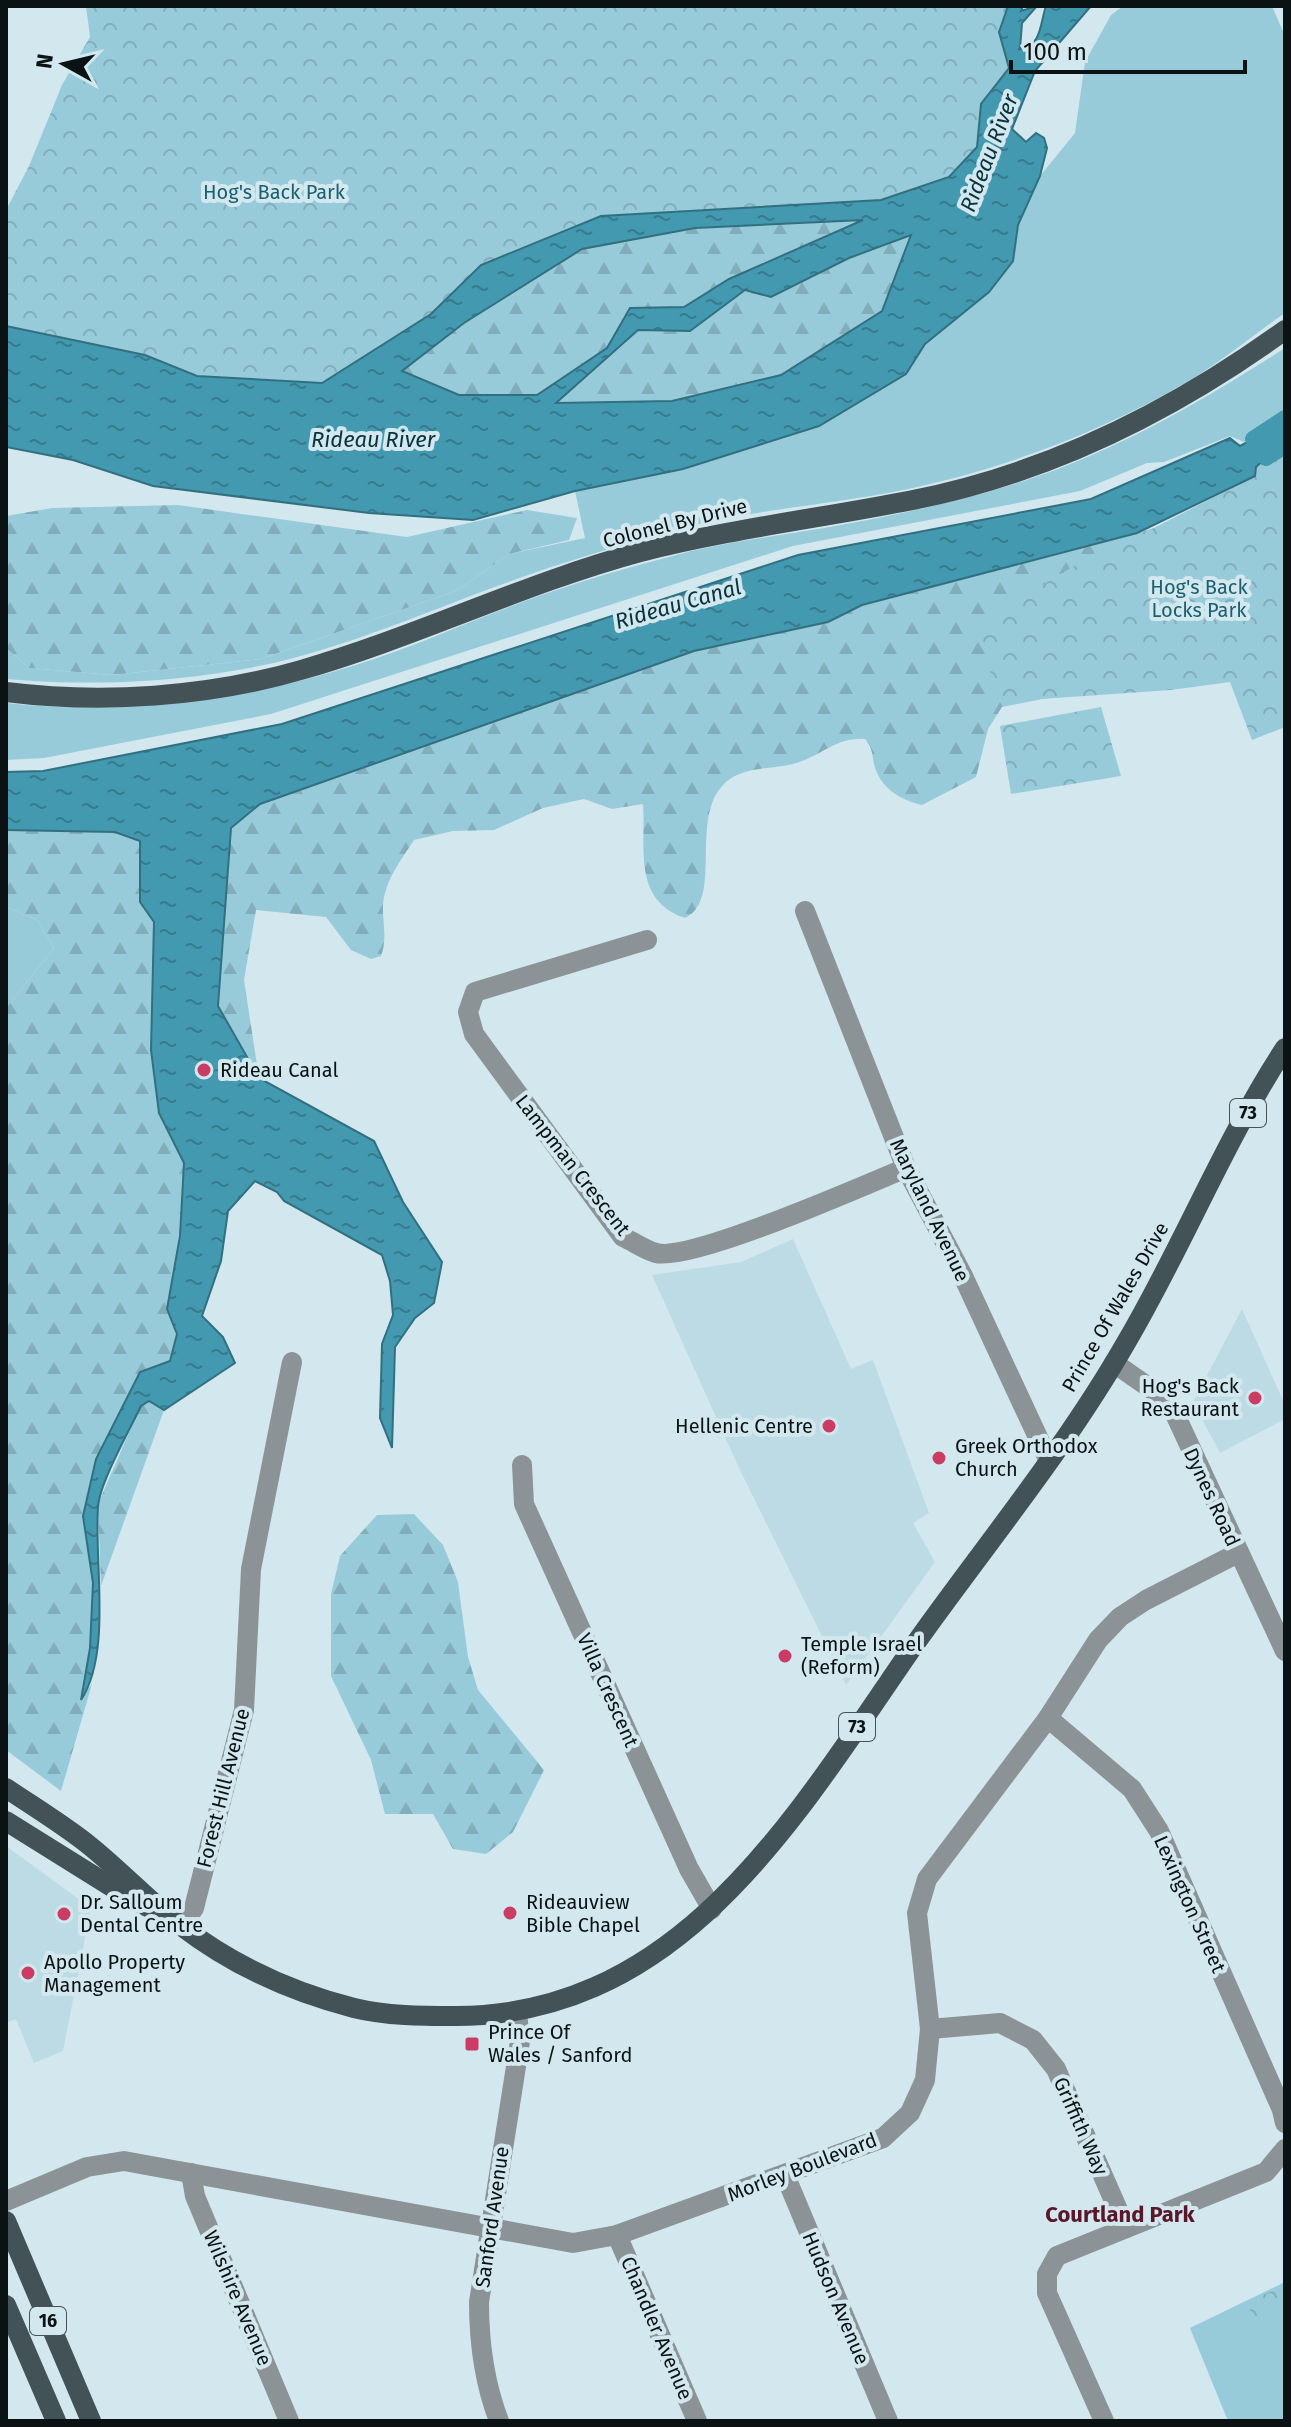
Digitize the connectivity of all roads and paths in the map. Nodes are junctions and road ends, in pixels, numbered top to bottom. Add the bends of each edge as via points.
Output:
1 (1285, 330) edge
2 (6, 692) edge
3 (805, 911) dead end
4 (647, 940) dead end
5 (1285, 1048) edge
6 (906, 1168) junction
7 (292, 1362) dead end
8 (1114, 1363) junction
9 (1048, 1459) junction
10 (522, 1465) dead end
11 (1238, 1553) junction
12 (1285, 1651) edge
13 (1048, 1718) junction
14 (6, 1788) edge
15 (6, 1821) edge
16 (6, 1832) edge
17 (35, 1839) junction
18 (84, 1841) junction
19 (69, 1862) junction
20 (712, 1909) junction
21 (178, 1923) junction
22 (517, 2012) junction
23 (930, 2029) junction
24 (1285, 2123) edge
25 (1285, 2149) edge
26 (191, 2173) junction
27 (785, 2175) junction
28 (6, 2201) edge
29 (6, 2221) edge
30 (1126, 2228) junction
31 (488, 2230) junction
32 (617, 2235) junction
33 (6, 2305) edge
34 (56, 2421) edge
35 (91, 2421) edge
36 (289, 2421) edge
37 (499, 2421) edge
38 (697, 2421) edge
39 (888, 2421) edge
40 (1104, 2421) edge

1 - 2 main road, Colonel By Drive via 1181,401 1133,425 973,485 639,553 344,657 248,683 143,696
3 - 6 street, Maryland Avenue
4 - 6 street, Lampman Crescent via 475,992 468,1012 474,1034 623,1237 658,1254 695,1248 790,1217
5 - 8 main road, Prince Of Wales Drive / 73
6 - 9 street, Maryland Avenue
7 - 21 street, Forest Hill Avenue via 251,1569 244,1710 194,1908
8 - 9 main road, Prince Of Wales Drive / 73
8 - 11 street, Dynes Road via 1174,1412
9 - 20 main road, Prince Of Wales Drive / 73 via 769,1848
10 - 20 street, Villa Crescent via 524,1504 689,1869
11 - 12 street, Dynes Road
11 - 13 street, Morley Boulevard via 1120,1617 1098,1640
13 - 23 street, Morley Boulevard via 927,1879 917,1913
13 - 24 street, Lexington Street via 1132,1789 1159,1831
14 - 18 main road, Prince Of Wales Drive / 73
15 - 17 main road, Prince Of Wales Drive / 73
16 - 17 main road
17 - 19 main road, Prince Of Wales Drive / 73
18 - 19 main road
18 - 21 main road, Prince Of Wales Drive / 73
19 - 21 main road, Prince Of Wales Drive / 73
20 - 22 main road, Prince Of Wales Drive / 73 via 621,1974 573,1997
21 - 22 main road, Prince Of Wales Drive / 73 via 241,1966 359,2009 432,2016
22 - 31 street, Sanford Avenue via 520,2041
23 - 27 street, Morley Boulevard via 925,2080 910,2113 883,2138
23 - 30 street, Griffith Way via 1000,2023 1033,2040 1056,2069
25 - 30 street via 1266,2172
26 - 28 street, Morley Boulevard via 124,2161 87,2167
26 - 31 street, Morley Boulevard
26 - 36 street, Wilshire Avenue via 195,2196
27 - 32 street, Morley Boulevard
27 - 39 street, Hudson Avenue
29 - 35 main road, 16
30 - 40 street via 1057,2256 1047,2274 1047,2293
31 - 32 street, Morley Boulevard via 573,2243
31 - 37 street, Sanford Avenue via 479,2337
32 - 38 street, Chandler Avenue
33 - 34 main road, 16

